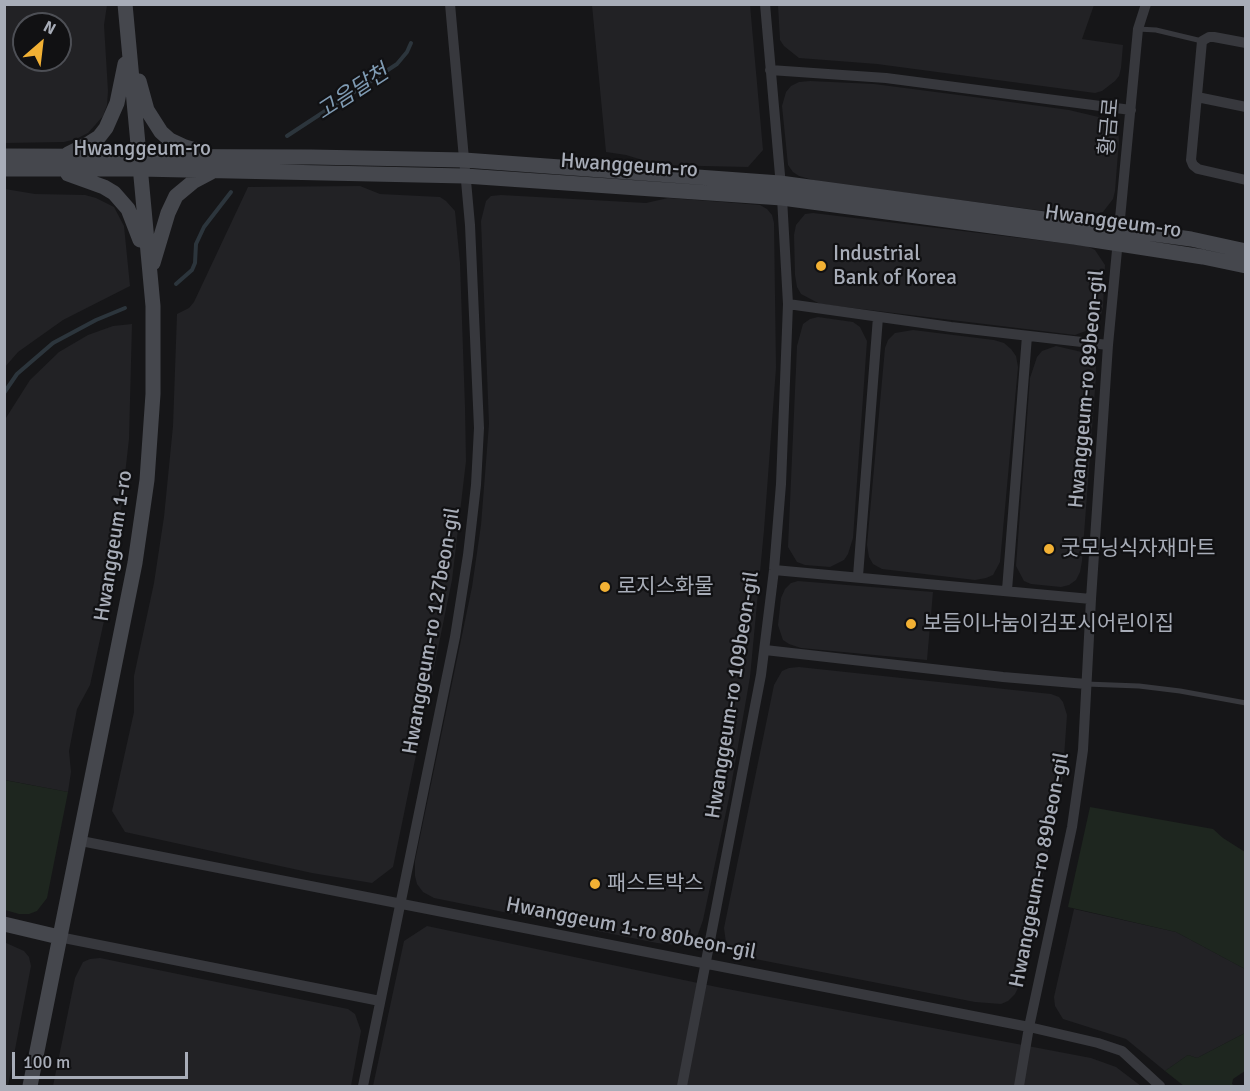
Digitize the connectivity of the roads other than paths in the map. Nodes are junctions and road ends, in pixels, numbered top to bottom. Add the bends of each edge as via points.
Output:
1 (125, 4) edge
2 (450, 4) edge
3 (765, 4) edge
4 (1146, 4) edge
5 (1138, 29) junction
6 (1202, 41) junction
7 (1245, 43) edge
8 (129, 47) junction
9 (770, 70) junction
10 (1197, 97) junction
11 (1245, 107) edge
12 (1131, 110) junction
13 (4, 156) edge
14 (64, 156) junction
15 (464, 160) junction
16 (139, 163) junction
17 (217, 163) junction
18 (4, 169) edge
19 (52, 169) junction
20 (465, 176) junction
21 (1245, 180) edge
22 (781, 191) junction
23 (1119, 236) junction
24 (1245, 251) edge
25 (1245, 266) edge
26 (150, 272) junction
27 (788, 304) junction
28 (878, 317) junction
29 (1027, 336) junction
30 (1108, 345) junction
31 (774, 570) junction
32 (858, 576) junction
33 (1007, 590) junction
34 (1090, 599) junction
35 (765, 650) junction
36 (1086, 684) junction
37 (1245, 703) edge
38 (81, 841) junction
39 (400, 904) junction
40 (4, 924) edge
41 (59, 937) junction
42 (705, 964) junction
43 (380, 1001) junction
44 (1029, 1027) junction
45 (30, 1086) edge
46 (363, 1086) edge
47 (682, 1086) edge
48 (1019, 1086) edge
49 (1160, 1086) edge

1 - 8 street, Hwanggeum 1-ro
2 - 15 street, Hwanggeum-ro 127beon-gil
3 - 9 street, Hwanggeum-ro 109beon-gil
4 - 5 street, 황금로
5 - 6 lane
5 - 12 street, 황금로
6 - 7 street via 1214,37
6 - 10 street
8 - 14 street via 112,118 99,137
8 - 16 street, Hwanggeum 1-ro
8 - 17 street via 147,110 160,132
9 - 12 street via 886,78
9 - 22 street, Hwanggeum-ro 109beon-gil
10 - 11 street
10 - 21 street via 1193,165
12 - 23 street, 황금로
13 - 14 street, Hwanggeum-ro
14 - 16 street, Hwanggeum-ro
15 - 17 street, Hwanggeum-ro
15 - 20 street, Hwanggeum-ro 127beon-gil
15 - 22 street, Hwanggeum-ro
16 - 17 street, Hwanggeum-ro
16 - 19 street, Hwanggeum-ro
16 - 26 street, Hwanggeum 1-ro
17 - 20 street, Hwanggeum-ro
17 - 26 street via 176,196
18 - 19 street, Hwanggeum-ro
19 - 26 street via 104,187 123,201
20 - 22 street, Hwanggeum-ro
20 - 39 street, Hwanggeum-ro 127beon-gil via 476,333 476,485 454,637
22 - 23 street, Hwanggeum-ro
22 - 27 street, Hwanggeum-ro 109beon-gil
23 - 24 street, Hwanggeum-ro via 1191,239
23 - 25 street, Hwanggeum-ro
23 - 30 street, Hwanggeum-ro 89beon-gil
26 - 38 street, Hwanggeum 1-ro via 153,394 143,513
27 - 28 street
27 - 31 street, Hwanggeum-ro 109beon-gil
28 - 29 street
28 - 32 street
29 - 30 street
29 - 33 street
30 - 34 street, Hwanggeum-ro 89beon-gil
31 - 32 street
31 - 35 street, Hwanggeum-ro 109beon-gil
32 - 33 street
33 - 34 street
34 - 36 street, Hwanggeum-ro 89beon-gil
35 - 36 street
35 - 42 street, Hwanggeum-ro 109beon-gil
36 - 37 lane via 1180,690
36 - 44 street, Hwanggeum-ro 89beon-gil via 1078,790
38 - 39 street, Hwanggeum 1-ro 80beon-gil
38 - 41 street, Hwanggeum 1-ro
39 - 42 street, Hwanggeum 1-ro 80beon-gil
39 - 43 street, Hwanggeum-ro 127beon-gil
40 - 41 street
41 - 43 street
41 - 45 street, Hwanggeum 1-ro
42 - 44 street, Hwanggeum 1-ro 80beon-gil
42 - 47 street, Hwanggeum-ro 109beon-gil
43 - 46 street, Hwanggeum-ro 127beon-gil
44 - 48 street, Hwanggeum-ro 89beon-gil
44 - 49 street, Hwanggeum 1-ro 80beon-gil via 1110,1046

